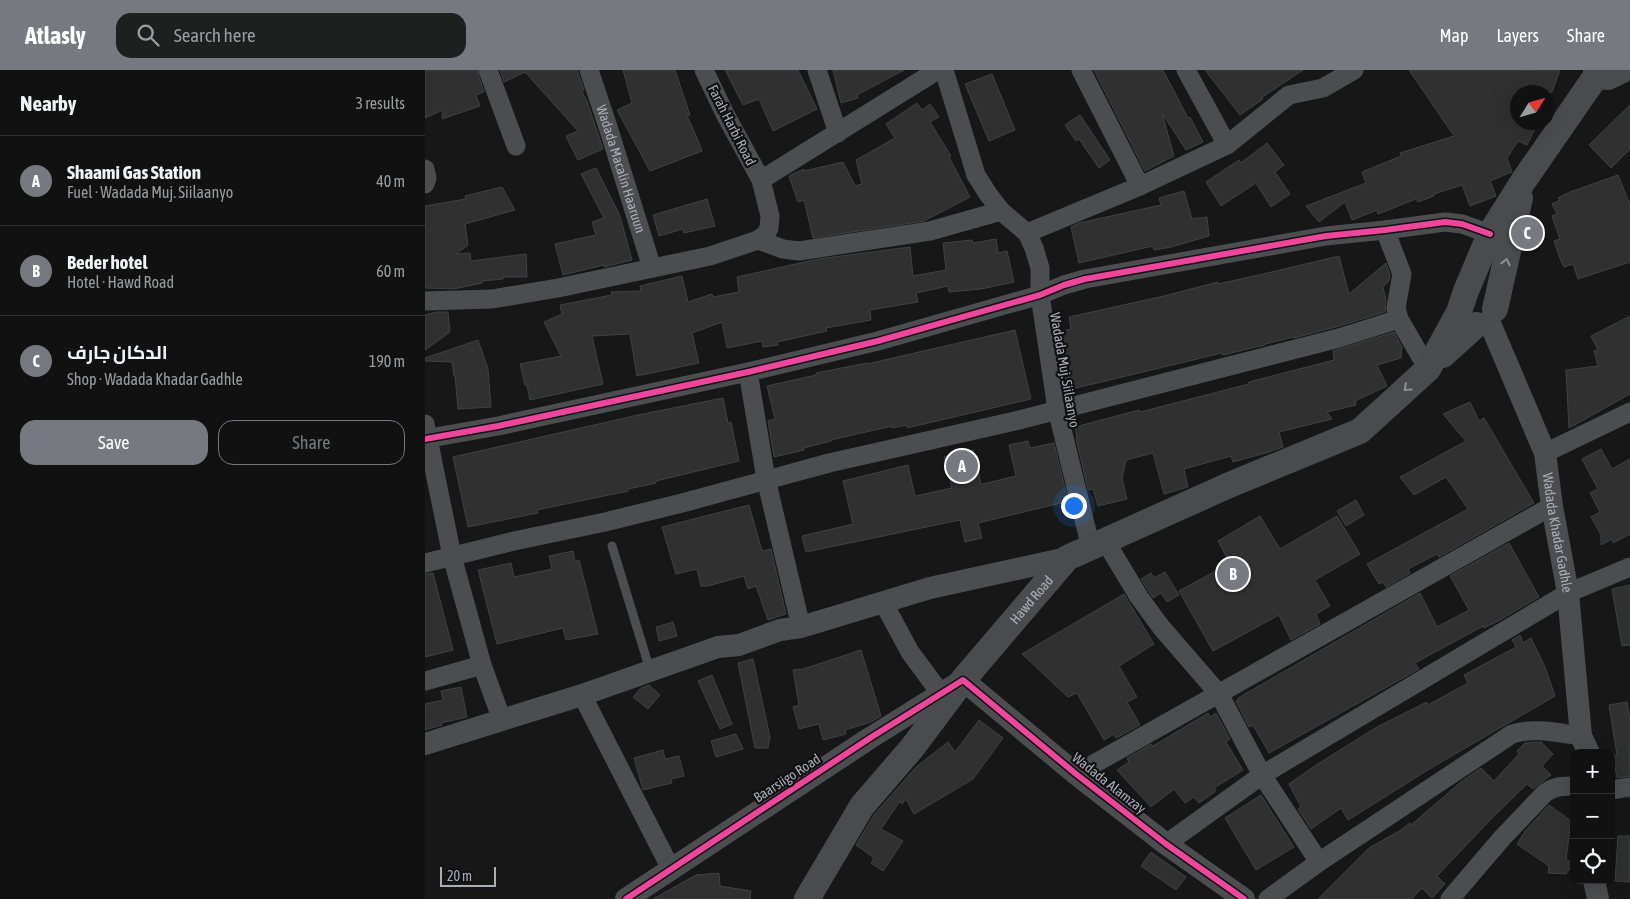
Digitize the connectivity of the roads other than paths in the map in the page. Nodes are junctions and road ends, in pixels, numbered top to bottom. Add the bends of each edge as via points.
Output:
1 (487, 70) edge
2 (589, 70) edge
3 (704, 70) edge
4 (817, 70) edge
5 (938, 70) edge
6 (944, 70) edge
7 (1081, 70) edge
8 (1186, 70) edge
9 (1354, 70) edge
10 (1623, 70) edge
11 (1596, 73) edge
12 (838, 132) junction
13 (1227, 145) junction
14 (516, 146) dead end
15 (425, 169) edge
16 (761, 180) junction
17 (1524, 180) junction
18 (425, 184) edge
19 (1139, 186) junction
20 (1001, 211) junction
21 (1385, 230) junction
22 (1027, 233) junction
23 (1490, 234) junction
24 (758, 240) junction
25 (651, 268) junction
26 (1039, 295) junction
27 (425, 302) edge
28 (1477, 311) junction
29 (1399, 318) junction
30 (1428, 369) junction
31 (748, 372) junction
32 (1057, 409) junction
33 (1630, 412) edge
34 (426, 434) edge
35 (1545, 453) junction
36 (766, 479) junction
37 (1552, 506) junction
38 (1098, 545) junction
39 (612, 546) dead end
40 (452, 556) junction
41 (1067, 558) junction
42 (425, 563) edge
43 (1630, 567) edge
44 (1569, 593) junction
45 (883, 602) junction
46 (801, 627) junction
47 (483, 666) junction
48 (650, 671) junction
49 (963, 680) junction
50 (425, 681) edge
51 (941, 694) junction
52 (1219, 694) junction
53 (582, 695) junction
54 (502, 720) junction
55 (425, 744) edge
56 (1585, 744) edge
57 (1076, 774) junction
58 (1262, 775) junction
59 (1570, 786) edge
60 (1630, 788) edge
61 (1615, 790) edge
62 (1166, 844) junction
63 (1319, 862) junction
64 (671, 869) junction
65 (1595, 884) edge
66 (805, 896) edge
67 (626, 899) edge
68 (1243, 899) edge
69 (1268, 899) edge
70 (1450, 899) edge
71 (1598, 899) edge

1 - 14 street
2 - 25 street, Wadada Macalin Haaruun
3 - 16 street, Farah Harbi Road
4 - 12 street
5 - 12 street
6 - 20 street, Wadada Muj. Siilaanyo via 976,174
7 - 19 street
8 - 13 street
9 - 13 street via 1323,88 1289,95
10 - 11 main road via 1608,77
11 - 17 main road
12 - 16 street
13 - 19 street
15 - 18 street
16 - 24 street, Farah Harbi Road via 770,216 769,228
17 - 23 main road
28 -> 17 main road
19 - 22 street
20 - 22 street, Wadada Muj. Siilaanyo
20 - 24 street via 930,231 799,251
21 - 23 street via 1445,222
21 - 26 street via 1326,236 1085,279
21 - 29 street via 1402,274 1396,308
22 - 26 street, Wadada Muj. Siilaanyo via 1040,268
23 - 28 main road
24 - 25 street via 710,256
25 - 27 street via 492,299
26 - 31 street via 878,341
26 - 32 street, Wadada Muj. Siilaanyo
28 - 30 main road, Hawd Road
28 - 35 street, Wadada Khadar Gadhle
29 - 30 street
29 - 32 street via 1339,338
30 -> 38 main road, Hawd Road via 1360,431 1227,486
31 - 34 street via 498,426
31 - 36 street
32 - 36 street
32 - 38 street, Wadada Muj. Siilaanyo
33 - 35 street
34 - 40 street
35 - 37 street, Wadada Khadar Gadhle
36 - 40 street via 686,502
36 - 46 street
37 - 44 street, Wadada Khadar Gadhle
37 - 52 street
38 - 41 main road, Hawd Road
38 - 52 street, Wadada Muj. Siilaanyo
39 - 48 lane
40 - 42 street
40 - 47 street
41 - 45 street via 930,588
41 - 49 main road, Hawd Road
43 - 44 street
44 - 56 street, Wadada Khadar Gadhle
44 - 58 street
45 - 46 street
45 - 51 street via 910,652
46 - 48 street via 718,648
47 - 50 street
47 - 54 street
48 - 53 street
49 - 51 street, Baarsiigo Road
49 - 57 street, Wadada Alamzay
49 - 66 main road, Hawd Road via 912,748 862,806
51 - 64 street, Baarsiigo Road
52 - 57 street
52 - 58 street, Wadada Muj. Siilaanyo
53 - 54 street
53 - 64 street
54 - 55 street
56 - 63 street via 1535,730 1512,734
57 - 62 street, Wadada Alamzay
58 - 62 street
58 - 63 street, Wadada Muj. Siilaanyo
59 - 70 street via 1552,787 1545,793
60 - 61 street
62 - 68 street, Wadada Alamzay
63 - 69 street
64 - 67 street, Baarsiigo Road
65 - 71 street

